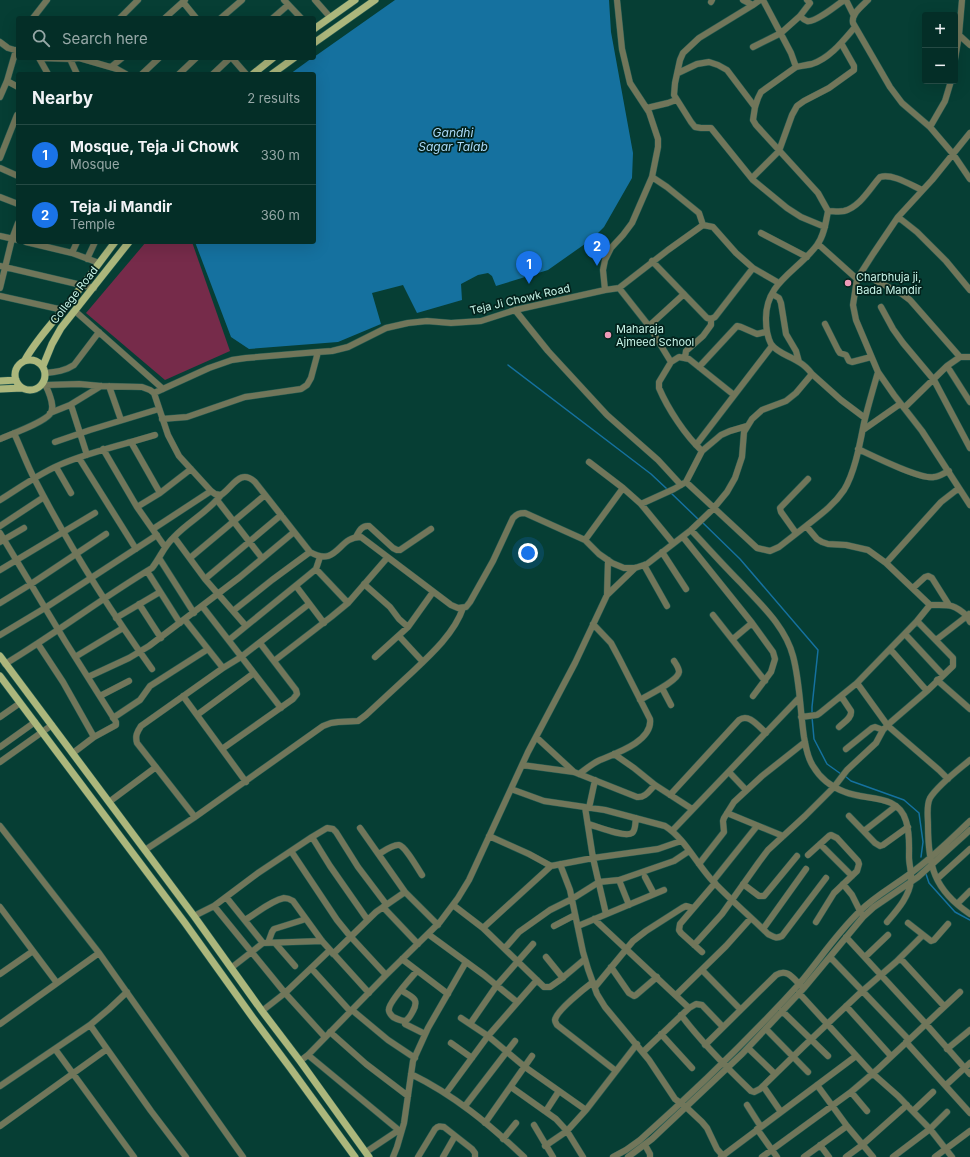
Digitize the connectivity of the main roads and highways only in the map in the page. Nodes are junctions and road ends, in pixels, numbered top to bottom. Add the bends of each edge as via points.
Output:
1 (374, 0) edge
2 (351, 1) edge
3 (316, 28) edge
4 (316, 42) edge
5 (270, 60) edge
6 (291, 60) edge
7 (256, 72) edge
8 (275, 72) edge
9 (113, 244) edge
10 (128, 244) edge
11 (25, 360) junction
12 (44, 370) junction
13 (16, 380) junction
14 (0, 381) edge
15 (22, 388) junction
16 (0, 389) edge
17 (0, 656) edge
18 (1, 680) edge
19 (86, 771) junction
20 (77, 778) junction
21 (160, 870) junction
22 (151, 876) junction
23 (169, 882) junction
24 (161, 890) junction
25 (238, 978) junction
26 (228, 984) junction
27 (368, 1156) edge
28 (355, 1157) edge

1 - 4 main road
2 - 3 main road
5 - 7 main road
6 - 8 main road
9 - 11 main road, College Road
10 - 12 main road, College Road via 56,336
11 - 12 main road via 35,360
11 - 13 main road via 17,367
12 - 15 main road via 44,384 32,390
13 - 14 main road
13 - 15 main road
15 - 16 main road
17 - 19 main road
18 - 20 main road
19 - 20 main road
19 - 21 main road
20 - 22 main road
21 - 22 main road
21 - 23 main road
22 - 24 main road
23 - 24 main road via 163,884
23 - 25 main road
24 - 26 main road
25 - 26 main road
25 - 27 main road
26 - 28 main road

